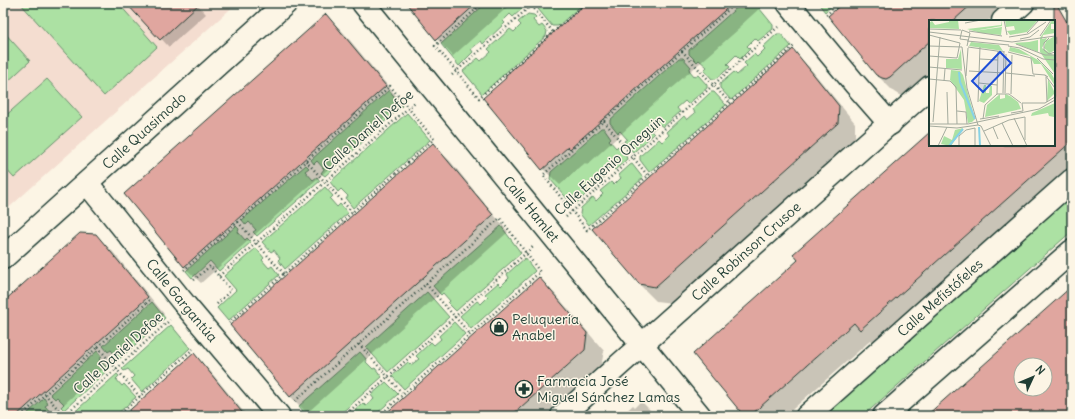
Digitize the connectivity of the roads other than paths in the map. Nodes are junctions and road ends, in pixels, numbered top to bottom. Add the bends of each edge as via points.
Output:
1 (286, 3) edge
2 (363, 3) edge
3 (788, 3) edge
4 (1023, 3) edge
5 (1004, 20) edge
6 (929, 88) edge
7 (890, 124) junction
8 (1072, 180) edge
9 (87, 183) junction
10 (1072, 251) edge
11 (3, 258) edge
12 (642, 345) junction
13 (286, 410) edge
14 (562, 416) edge
15 (700, 416) edge
16 (807, 416) edge
17 (884, 416) edge

1 - 9 street, Calle Quasimodo
2 - 12 street, Calle Hamlet
3 - 7 street
4 - 5 street
6 - 7 street, Calle Robinson Crusoe
7 - 12 street, Calle Robinson Crusoe
8 - 16 street, Calle Mefistófeles
9 - 11 street, Calle Quasimodo
9 - 13 street, Calle Gargantúa via 178,313
10 - 17 street
12 - 14 street, Calle Robinson Crusoe
12 - 15 street, Calle Hamlet

